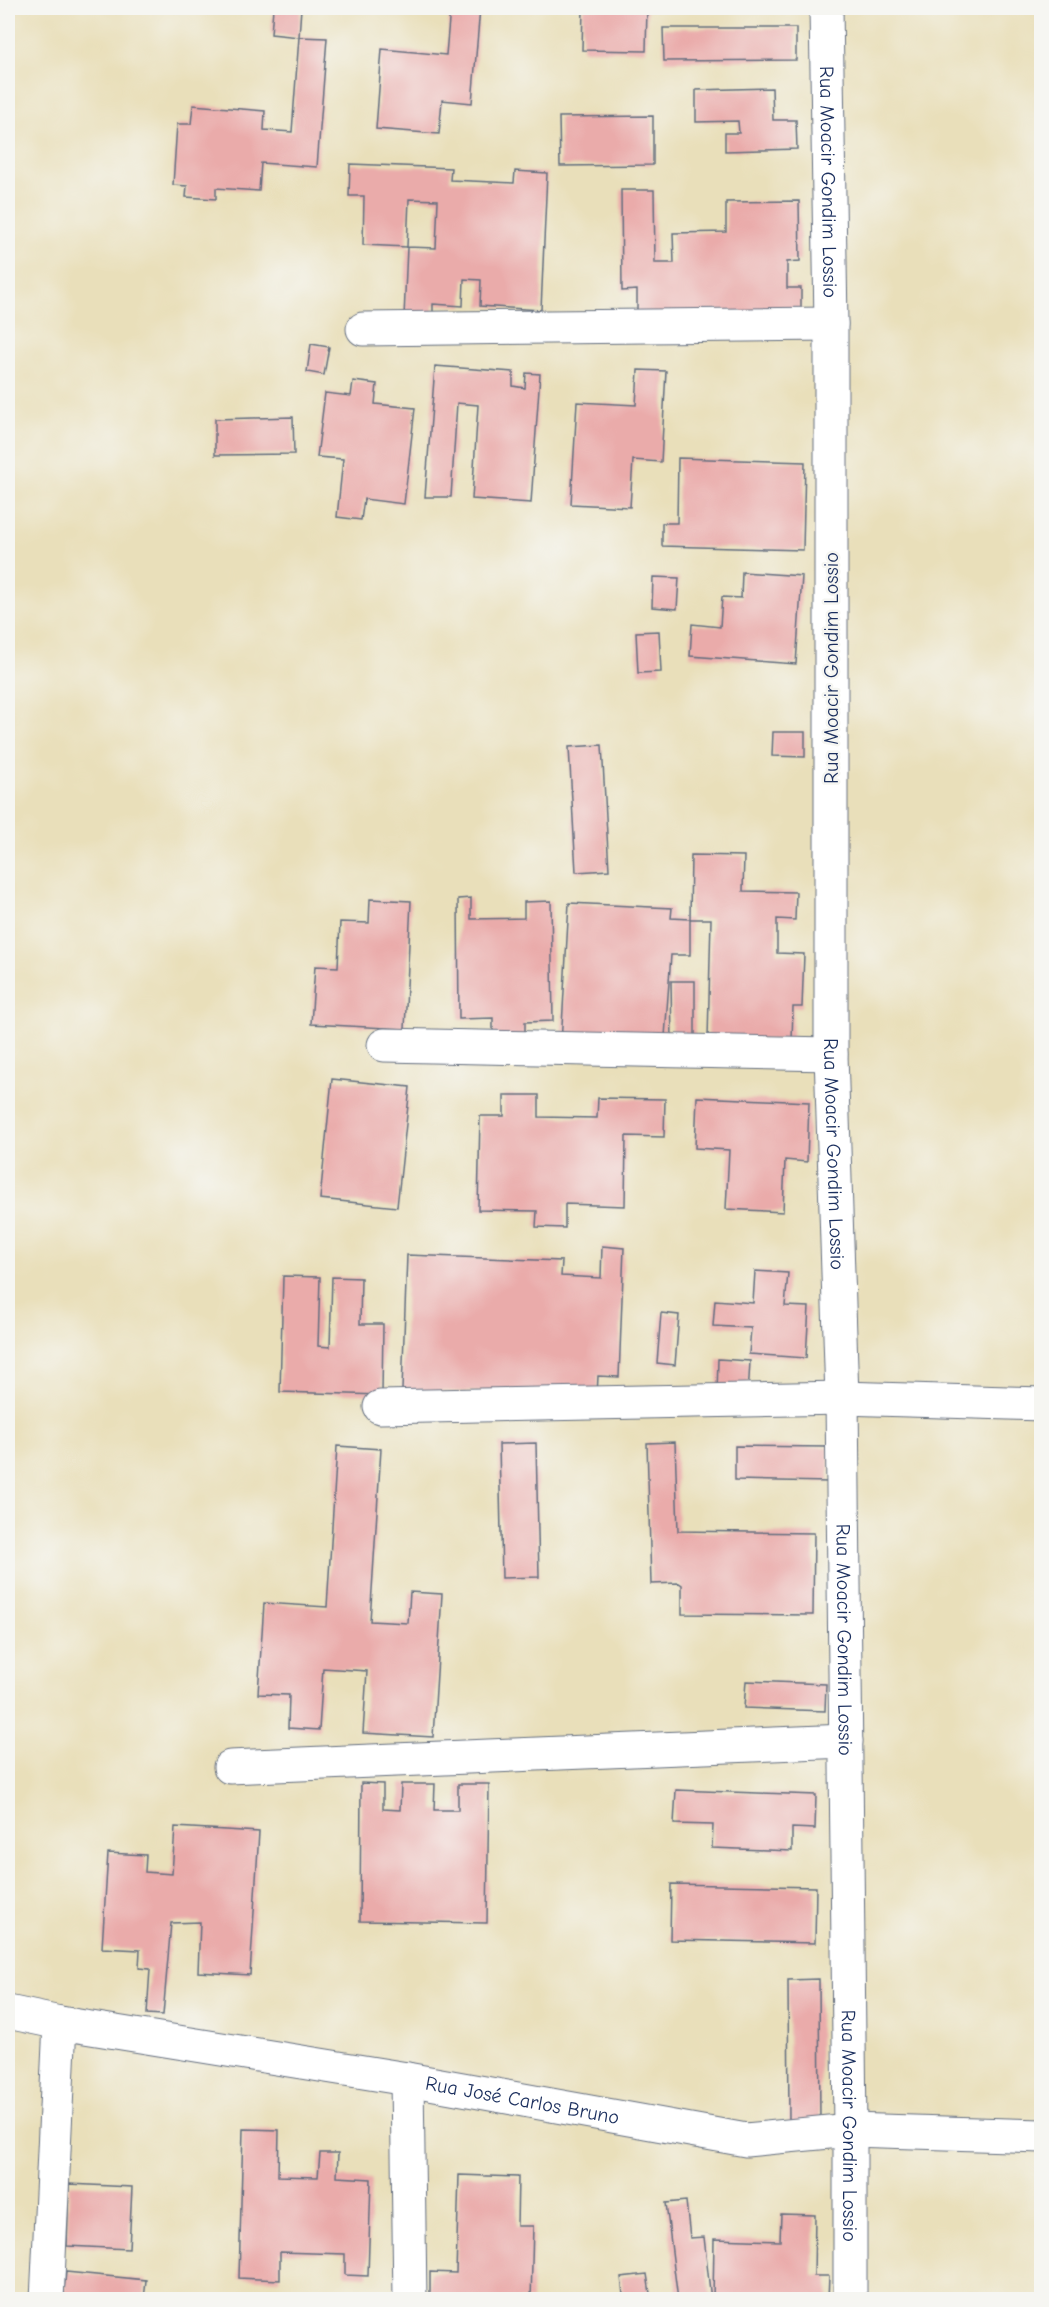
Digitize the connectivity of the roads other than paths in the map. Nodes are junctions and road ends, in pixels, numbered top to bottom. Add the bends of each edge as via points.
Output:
1 (826, 8) edge
2 (831, 324) junction
3 (363, 329) dead end
4 (384, 1046) dead end
5 (831, 1054) junction
6 (842, 1398) junction
7 (1041, 1404) edge
8 (380, 1407) dead end
9 (846, 1741) junction
10 (230, 1767) dead end
11 (8, 2012) edge
12 (60, 2023) junction
13 (407, 2079) junction
14 (850, 2130) junction
15 (1041, 2136) edge
16 (47, 2300) edge
17 (410, 2300) edge
18 (850, 2300) edge

1 - 2 street, Rua Moacir Gondim Lossio
2 - 3 street
2 - 5 street, Rua Moacir Gondim Lossio
4 - 5 street
5 - 6 street, Rua Moacir Gondim Lossio
6 - 7 street
6 - 8 street
6 - 9 street, Rua Moacir Gondim Lossio
9 - 10 street
9 - 14 street, Rua Moacir Gondim Lossio
11 - 12 street, Rua José Carlos Bruno
12 - 13 street, Rua José Carlos Bruno
12 - 16 street
13 - 14 street, Rua José Carlos Bruno via 746,2140
13 - 17 street
14 - 15 street, Rua José Carlos Bruno
14 - 18 street, Rua Moacir Gondim Lossio

